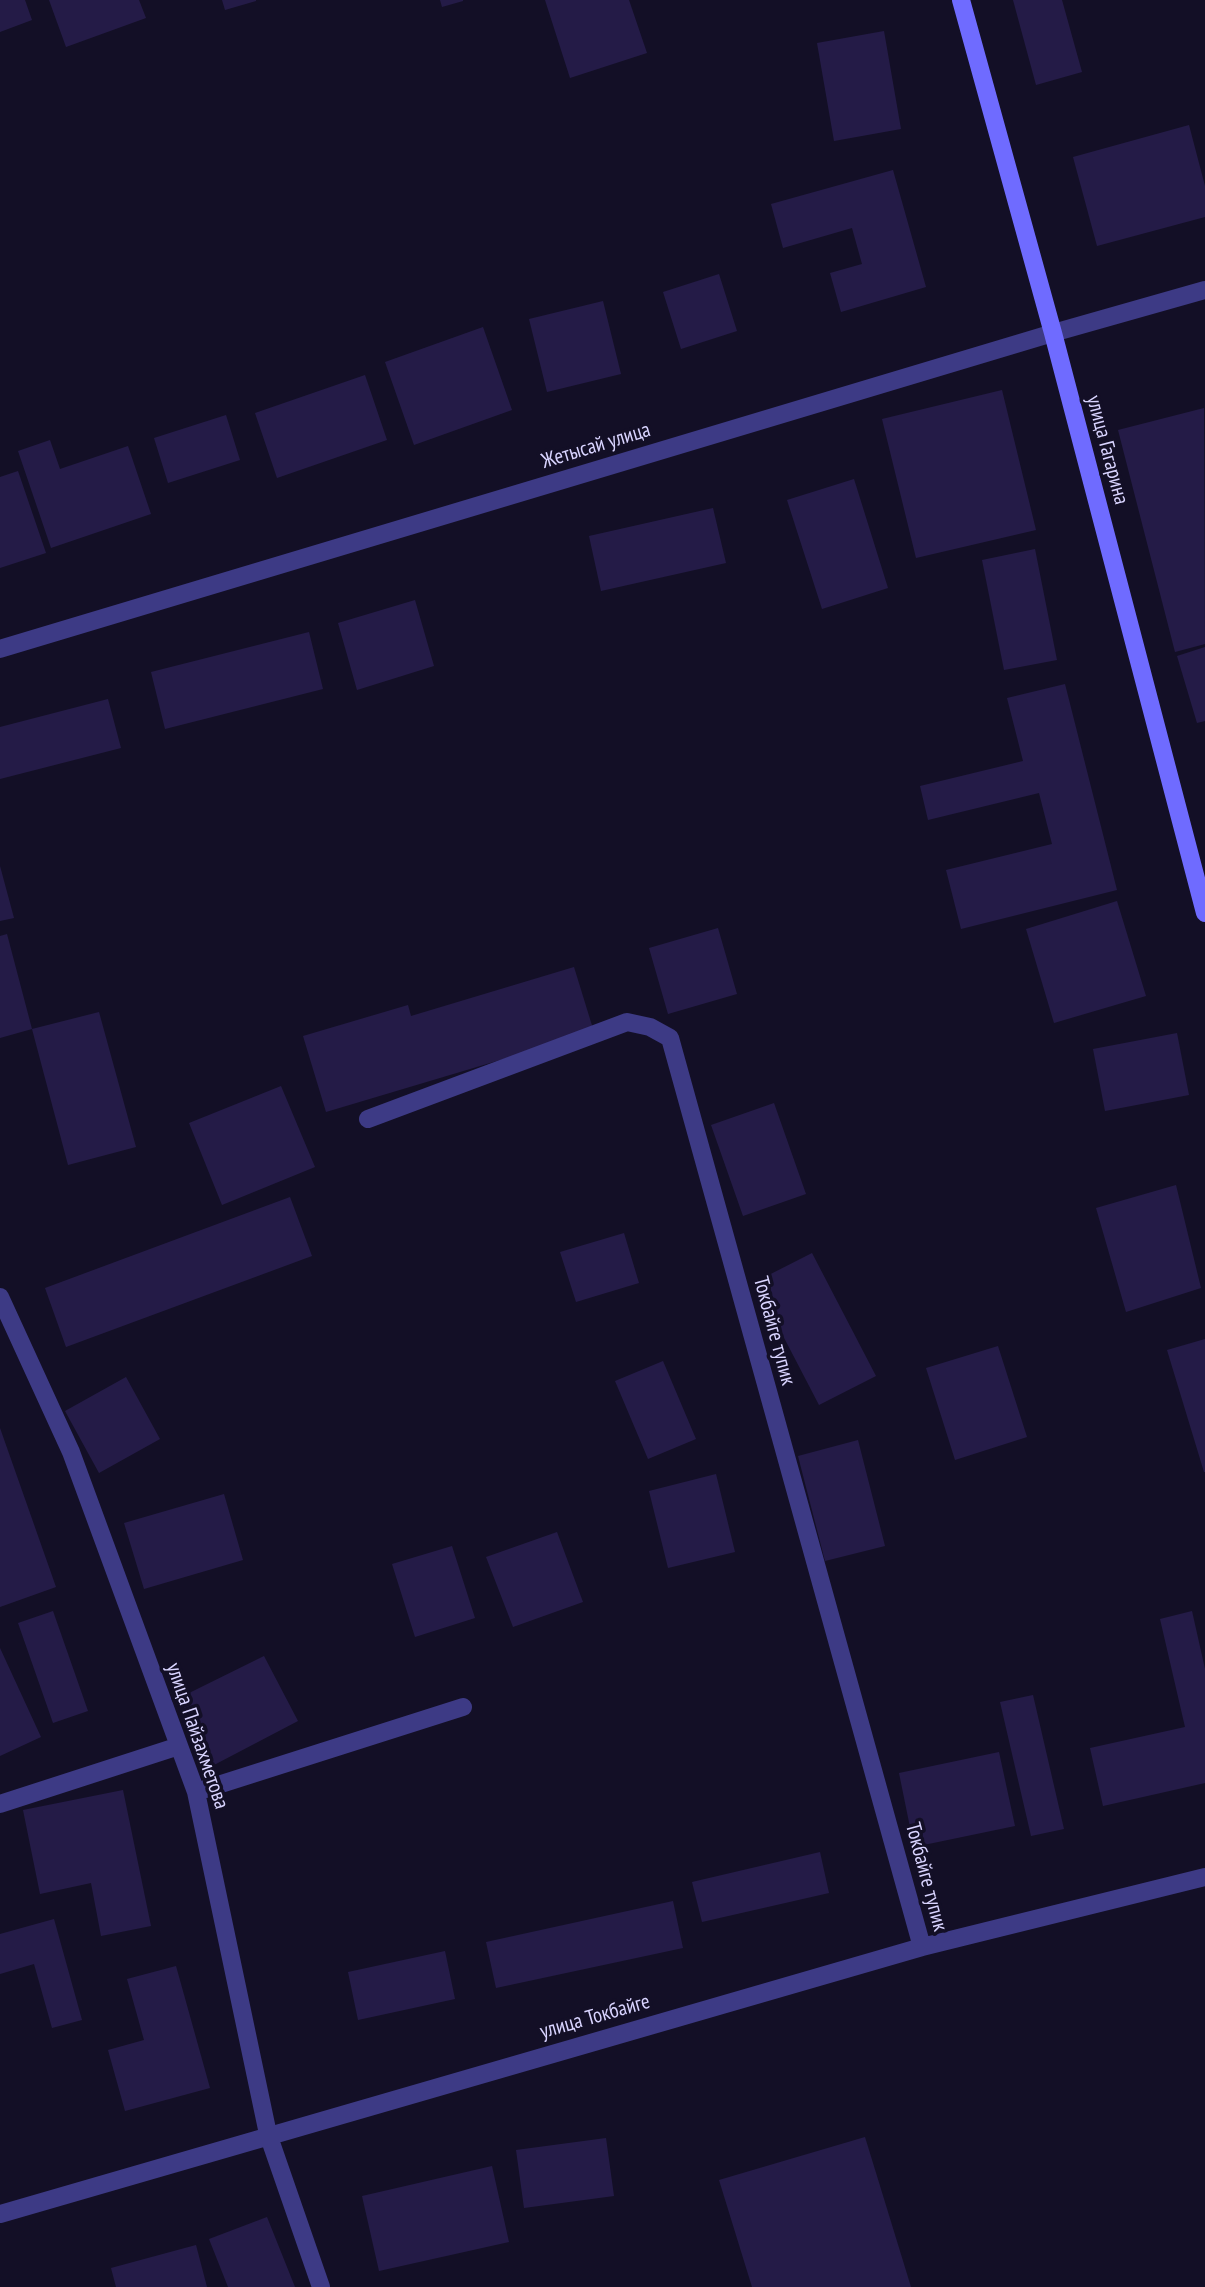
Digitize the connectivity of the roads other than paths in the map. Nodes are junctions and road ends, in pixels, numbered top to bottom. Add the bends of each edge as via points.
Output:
1 (961, 0) edge
2 (1205, 290) edge
3 (1053, 333) junction
4 (0, 649) edge
5 (1205, 913) edge
6 (368, 1119) dead end
7 (0, 1297) edge
8 (464, 1707) dead end
9 (179, 1746) junction
10 (196, 1792) junction
11 (0, 1804) edge
12 (1205, 1877) edge
13 (922, 1947) junction
14 (268, 2134) junction
15 (0, 2214) edge
16 (321, 2287) edge

1 - 3 main road, улица Гагарина
2 - 3 street, Жетысай улица
3 - 4 street, Жетысай улица
3 - 5 main road, улица Гагарина
6 - 13 street, Токбайге тупик via 627,1022 670,1038
7 - 9 street, улица Пайзахметова via 71,1452
8 - 10 street
9 - 10 street, улица Пайзахметова
9 - 11 street
10 - 14 street, улица Пайзахметова
12 - 13 street, улица Токбайге
13 - 14 street, улица Токбайге
14 - 15 street, улица Токбайге
14 - 16 street, улица Пайзахметова

